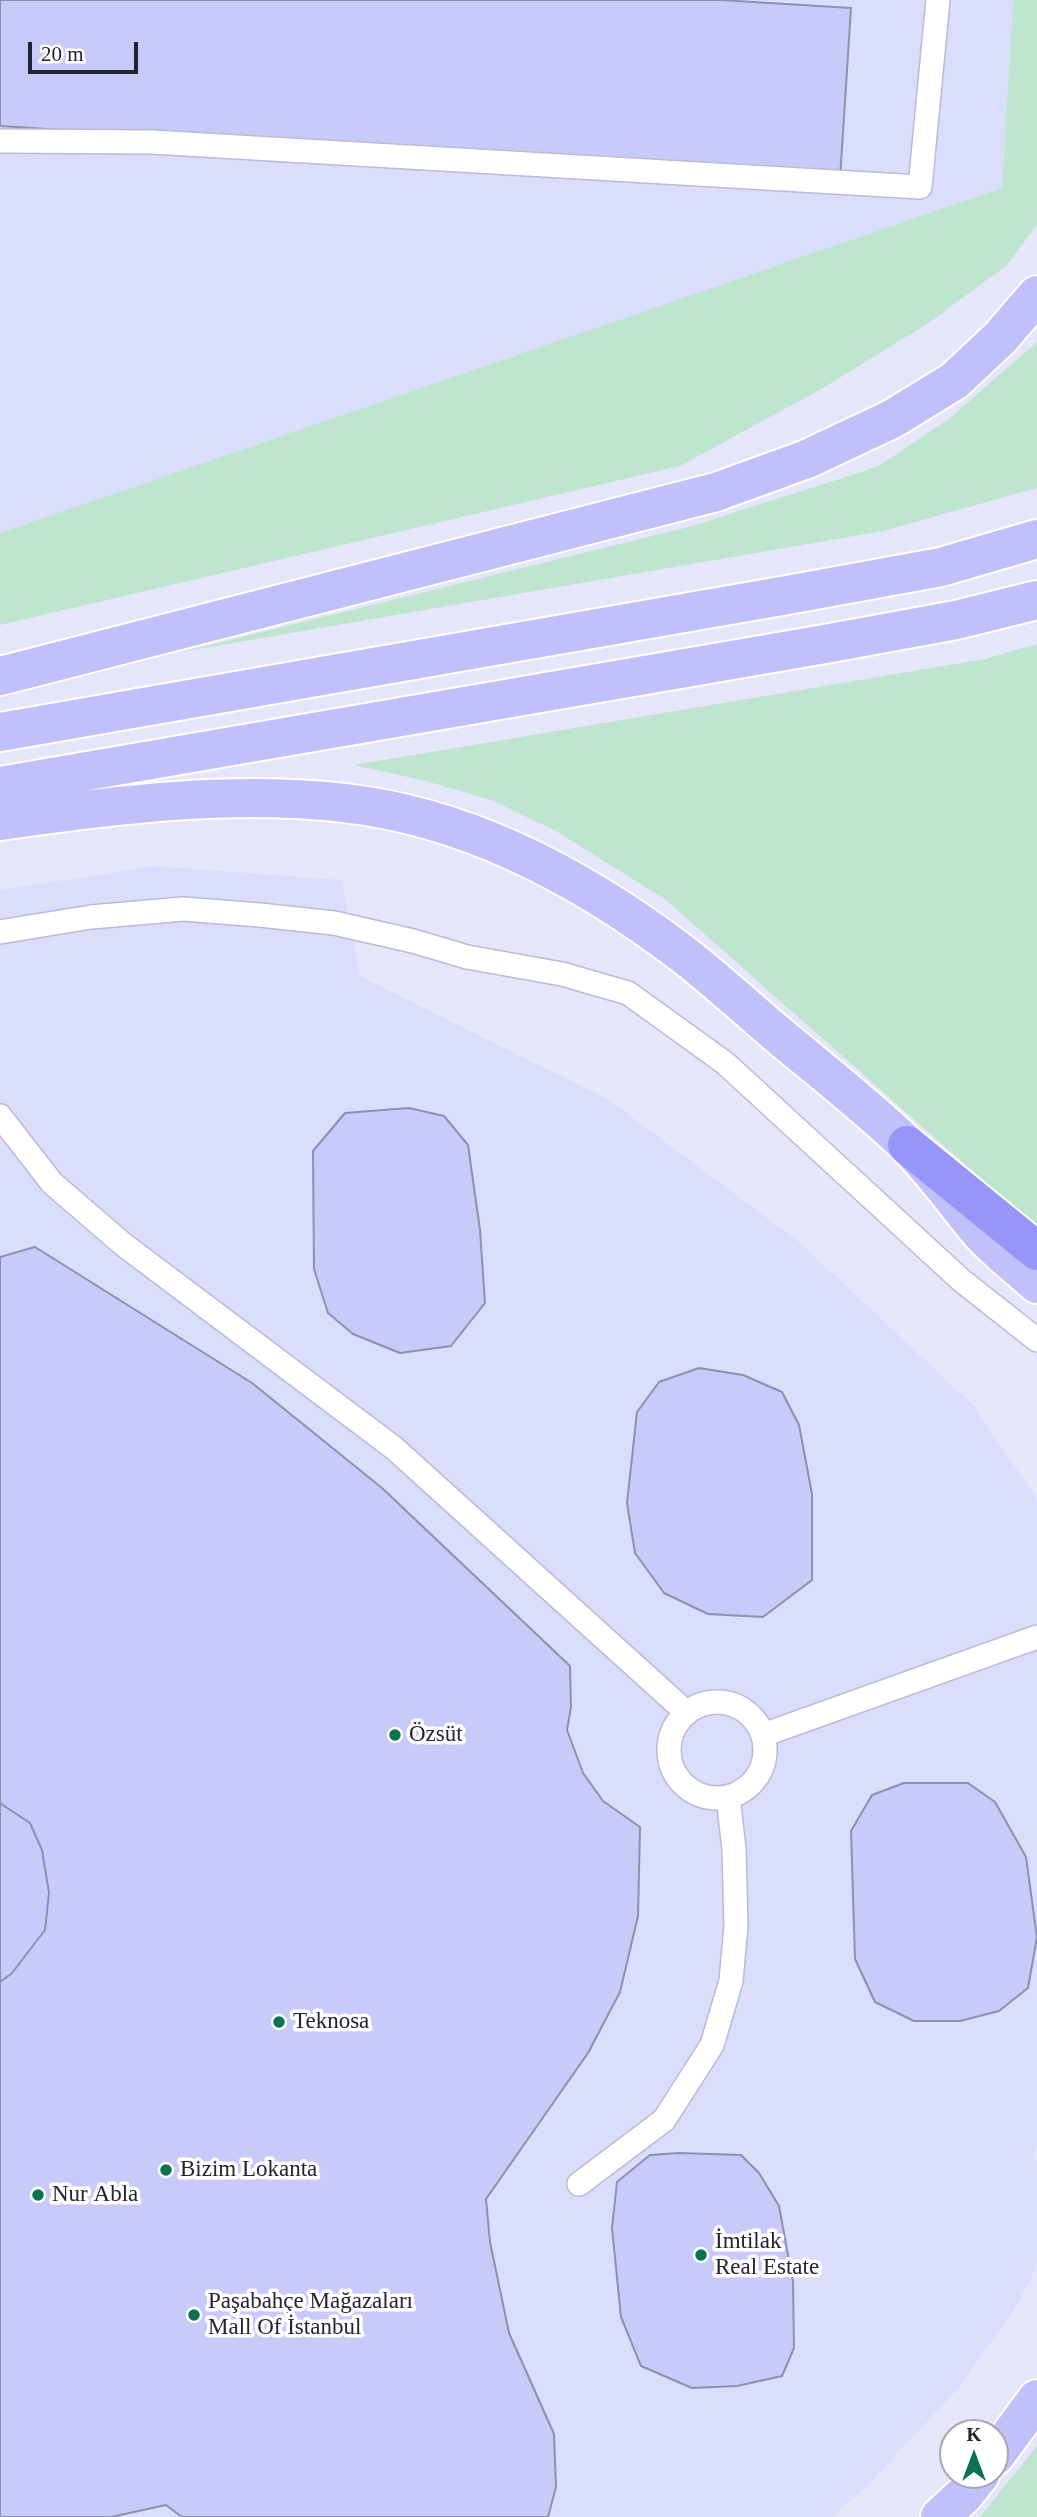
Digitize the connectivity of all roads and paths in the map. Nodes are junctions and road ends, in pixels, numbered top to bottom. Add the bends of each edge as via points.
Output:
1 (938, 0) edge
2 (0, 141) edge
3 (1037, 295) edge
4 (1037, 539) edge
5 (1037, 600) edge
6 (0, 676) edge
7 (0, 732) edge
8 (0, 786) edge
9 (0, 821) edge
10 (0, 932) edge
11 (0, 1116) edge
12 (907, 1145) junction
13 (1037, 1251) edge
14 (1037, 1284) edge
15 (1037, 1340) edge
16 (1037, 1637) edge
17 (687, 1713) junction
18 (763, 1735) junction
19 (728, 1797) junction
20 (579, 2184) dead end
21 (1037, 2399) edge
22 (1009, 2437) edge
23 (969, 2489) edge
24 (940, 2517) edge

1 - 2 lane via 920,187 152,142
3 - 6 main road via 954,381 892,419 807,459 716,492
4 - 7 main road via 941,567
5 - 8 main road via 825,644
9 - 12 main road via 122,805 275,799 406,813 464,831 544,864 614,905 688,958
10 - 15 lane via 91,917 183,909 334,923 628,993 725,1063 961,1280
11 - 17 lane via 52,1183 124,1245 394,1448
12 - 13 highway
12 - 14 main road via 982,1234
16 - 18 lane
17 - 18 lane via 701,1705 731,1704 745,1711
17 - 19 lane via 670,1739 674,1771 696,1794
18 - 19 lane via 765,1751 759,1774 743,1791
19 - 20 lane via 736,1926 730,1981 712,2045 664,2120
21 - 22 main road
23 - 24 main road

